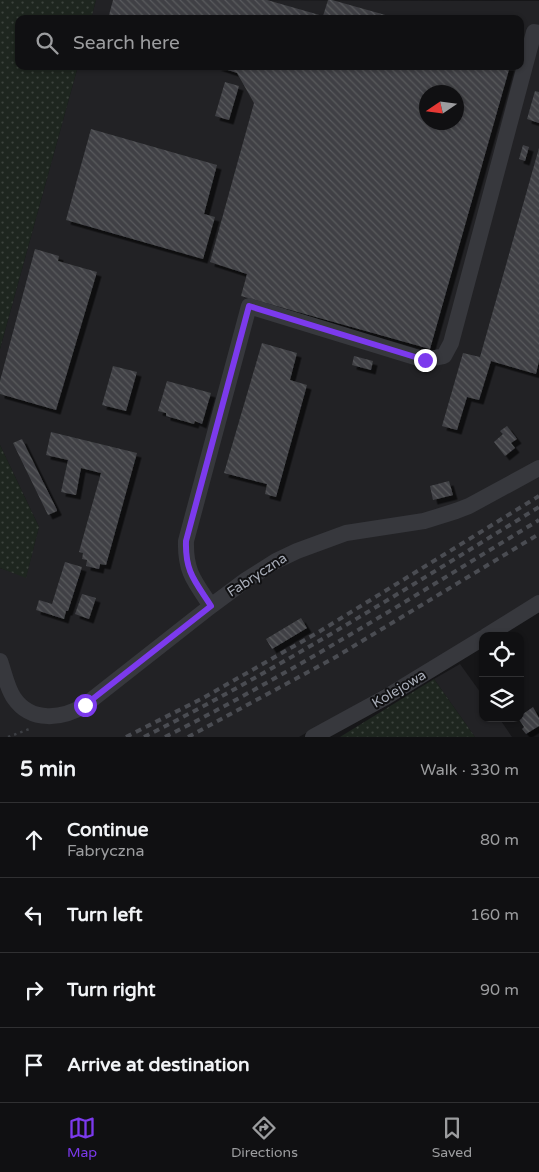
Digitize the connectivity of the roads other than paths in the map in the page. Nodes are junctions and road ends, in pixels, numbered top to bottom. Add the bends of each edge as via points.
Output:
1 (539, 33) edge
2 (524, 70) edge
3 (524, 70) edge
4 (539, 468) edge
5 (539, 603) edge
6 (211, 606) junction
7 (492, 632) edge
8 (479, 640) edge
9 (0, 661) edge
10 (313, 737) edge

1 - 3 street via 534,32
2 - 6 street via 451,344 444,356 425,360 249,306 186,541 185,558 191,576
4 - 6 street, Fabryczna via 456,511 424,520 346,533 296,551 265,567
5 - 7 street, Kolejowa
6 - 9 street, Fabryczna via 85,705 66,714 39,716 21,706 13,696
8 - 10 street, Kolejowa

